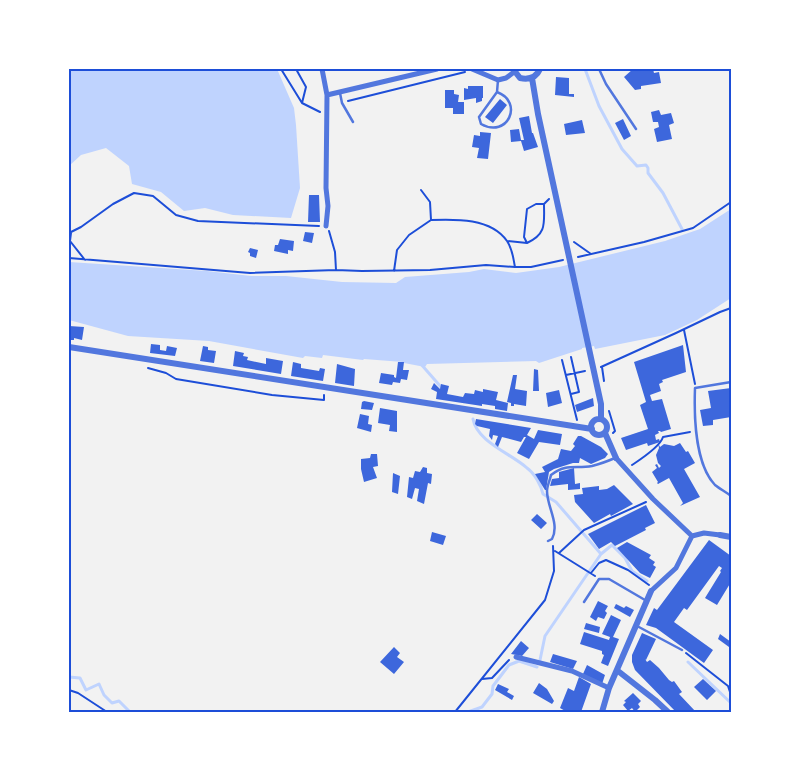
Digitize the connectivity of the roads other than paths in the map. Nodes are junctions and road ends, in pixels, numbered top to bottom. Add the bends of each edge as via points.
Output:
1 (322, 69) edge
2 (437, 69) edge
3 (473, 69) edge
4 (540, 69) edge
5 (599, 69) edge
6 (513, 70) edge
7 (532, 78) junction
8 (498, 80) junction
9 (340, 92) junction
10 (497, 92) junction
11 (327, 95) junction
12 (353, 122) dead end
13 (636, 129) dead end
14 (326, 226) road end
15 (69, 347) edge
16 (731, 382) edge
17 (601, 419) junction
18 (592, 429) junction
19 (605, 433) junction
20 (616, 458) junction
21 (731, 496) edge
22 (720, 535) joint
23 (692, 536) junction
24 (731, 537) edge
25 (550, 540) road end
26 (653, 589) joint
27 (646, 601) junction
28 (584, 602) dead end
29 (635, 625) junction
30 (682, 650) road end
31 (516, 657) road end
32 (618, 670) junction
33 (609, 688) junction
34 (602, 712) edge
35 (668, 712) edge

1 - 11 street
2 - 9 street
3 - 8 street
4 - 7 street
5 - 13 lane
6 - 7 street via 520,78
6 - 8 street via 506,78
7 - 17 street via 601,404
8 - 10 lane
9 - 11 street
9 - 12 lane via 342,103
10 - 10 lane via 479,117 481,124 488,128 507,123 512,112 511,103
11 - 14 street
15 - 18 street
16 - 21 lane via 695,388 694,411 703,464 714,484
17 - 18 street via 594,421
17 - 19 street via 607,424
18 - 19 street via 596,434
19 - 20 street
20 - 23 street
20 - 25 lane via 591,466 575,466 551,475 547,490 554,532
22 - 23 street via 704,533
22 - 24 street
23 - 26 street via 676,568
26 - 27 street
27 - 28 lane via 609,579 599,579
27 - 29 street
29 - 30 lane
29 - 32 street
31 - 33 street via 572,672
32 - 33 street
32 - 35 street
33 - 34 street

